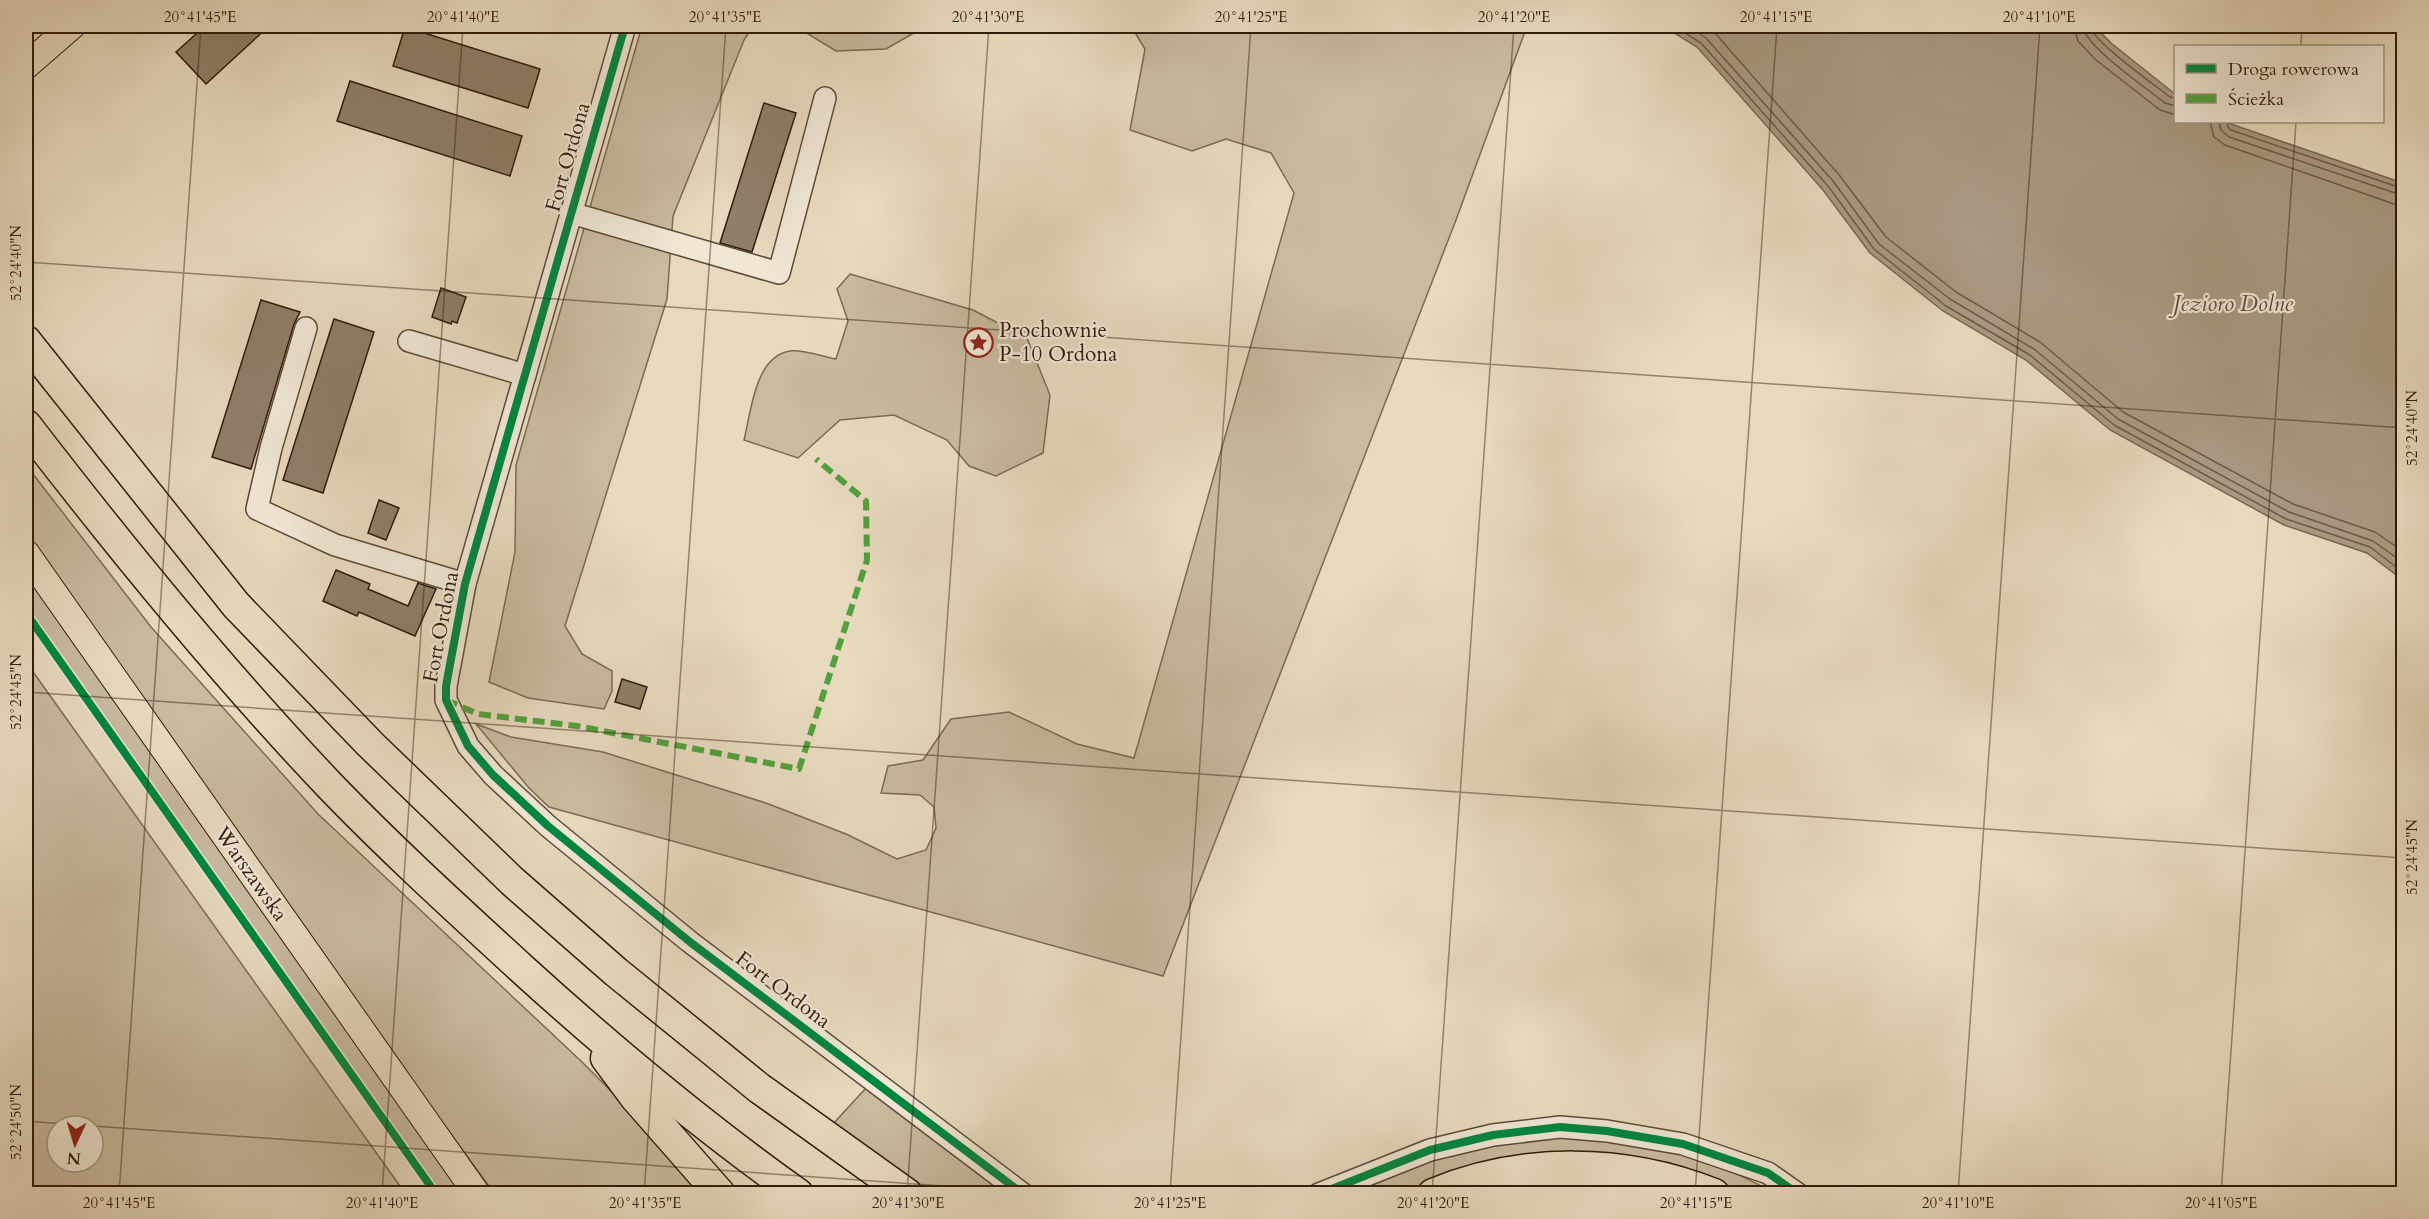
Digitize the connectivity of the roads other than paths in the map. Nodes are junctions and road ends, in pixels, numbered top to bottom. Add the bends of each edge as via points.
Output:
1 (72, 26) edge
2 (625, 26) edge
3 (26, 66) edge
4 (825, 98) dead end
5 (571, 213) junction
6 (306, 328) dead end
7 (26, 341) edge
8 (409, 341) dead end
9 (525, 375) junction
10 (26, 425) edge
11 (26, 553) edge
12 (465, 585) junction
13 (578, 1019) junction
14 (477, 1194) edge
15 (720, 1194) edge
16 (798, 1194) edge
17 (908, 1194) edge
18 (1023, 1194) edge
19 (1319, 1194) edge
20 (1433, 1194) edge
21 (1511, 1194) edge
22 (1634, 1194) edge
23 (1714, 1194) edge
24 (1798, 1194) edge

1 - 3 main road
2 - 5 street, Fort Ordona
4 - 5 street via 779,273
5 - 9 street, Fort Ordona
6 - 12 street via 257,509 335,545
7 - 17 highway via 236,605 370,744 512,881 616,972 759,1088
8 - 9 street
9 - 12 street, Fort Ordona
10 - 13 highway via 111,535 335,791 447,901
11 - 14 main road, Warszawska
12 - 18 street, Fort Ordona via 446,700 468,746 493,775 548,826 690,942
13 - 15 highway via 635,1096
13 - 16 highway
19 - 24 street via 1430,1150 1493,1135 1560,1127 1683,1144 1768,1173
20 - 23 highway via 1458,1183 1520,1170 1575,1165 1639,1171 1692,1184
21 - 22 highway via 1554,1188

